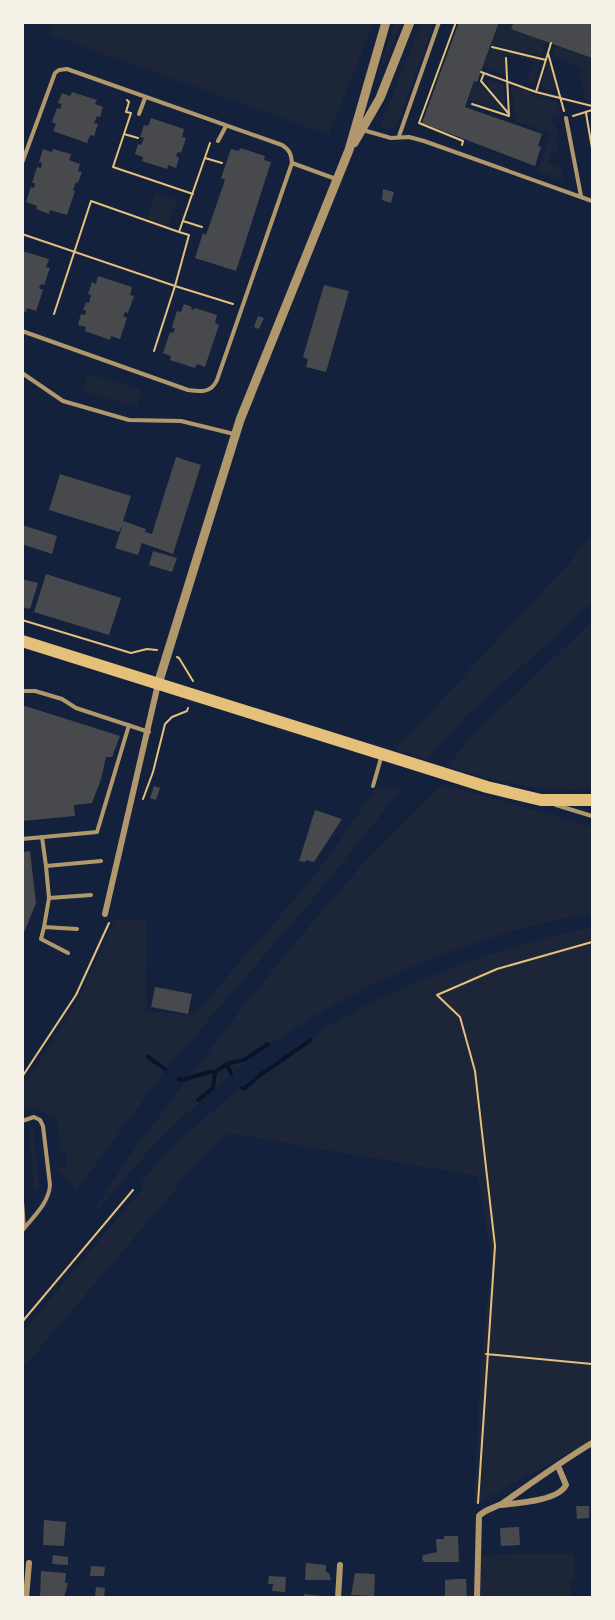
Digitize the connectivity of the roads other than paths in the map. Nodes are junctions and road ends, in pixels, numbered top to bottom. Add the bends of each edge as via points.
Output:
1 (386, 22) edge
2 (410, 22) edge
3 (439, 22) edge
4 (145, 98) junction
5 (139, 114) dead end
6 (566, 118) road end
7 (226, 126) junction
8 (363, 130) junction
9 (399, 136) junction
10 (218, 141) dead end
11 (349, 150) junction
12 (22, 163) edge
13 (292, 163) junction
14 (337, 180) junction
15 (581, 197) junction
16 (592, 201) edge
17 (22, 331) edge
18 (22, 373) edge
19 (236, 434) junction
20 (22, 641) edge
21 (158, 684) junction
22 (22, 691) edge
23 (129, 725) junction
24 (149, 732) junction
25 (382, 754) junction
26 (373, 786) dead end
27 (541, 800) junction
28 (592, 800) edge
29 (592, 816) edge
30 (42, 837) junction
31 (22, 839) edge
32 (101, 861) dead end
33 (46, 866) junction
34 (91, 895) dead end
35 (49, 898) junction
36 (105, 914) dead end
37 (44, 927) junction
38 (76, 929) dead end
39 (68, 953) dead end
40 (22, 1120) edge
41 (22, 1201) edge
42 (23, 1229) edge
43 (592, 1443) edge
44 (558, 1466) junction
45 (501, 1504) junction
46 (29, 1563) dead end
47 (340, 1565) dead end
48 (26, 1598) edge
49 (338, 1598) edge
50 (477, 1598) edge

1 - 11 street
2 - 8 street
3 - 9 lane
4 - 5 lane
4 - 7 lane
4 - 12 lane via 67,69 59,70
6 - 15 lane
7 - 10 lane
7 - 13 lane via 288,149
8 - 9 lane via 391,138
8 - 11 street
9 - 15 lane via 424,141
11 - 14 street
13 - 14 lane
13 - 17 lane via 217,380 209,390 189,390
14 - 19 street
15 - 16 lane
18 - 19 lane via 63,401 129,420 181,421
19 - 21 street
20 - 21 main road
21 - 24 street
21 - 25 main road
22 - 23 lane via 62,699 76,708
23 - 24 lane
23 - 30 lane via 97,832
24 - 36 street
25 - 26 lane
25 - 27 main road
27 - 28 main road
27 - 29 lane
30 - 31 lane
30 - 33 lane
32 - 33 lane
33 - 35 lane
34 - 35 lane
35 - 37 lane
37 - 38 lane
37 - 39 lane via 41,939
40 - 42 lane via 34,1117 43,1126 50,1185 44,1204
41 - 42 lane
43 - 44 street
44 - 45 street
44 - 45 street via 566,1485 558,1494
45 - 50 street via 477,1518
46 - 48 street
47 - 49 street

